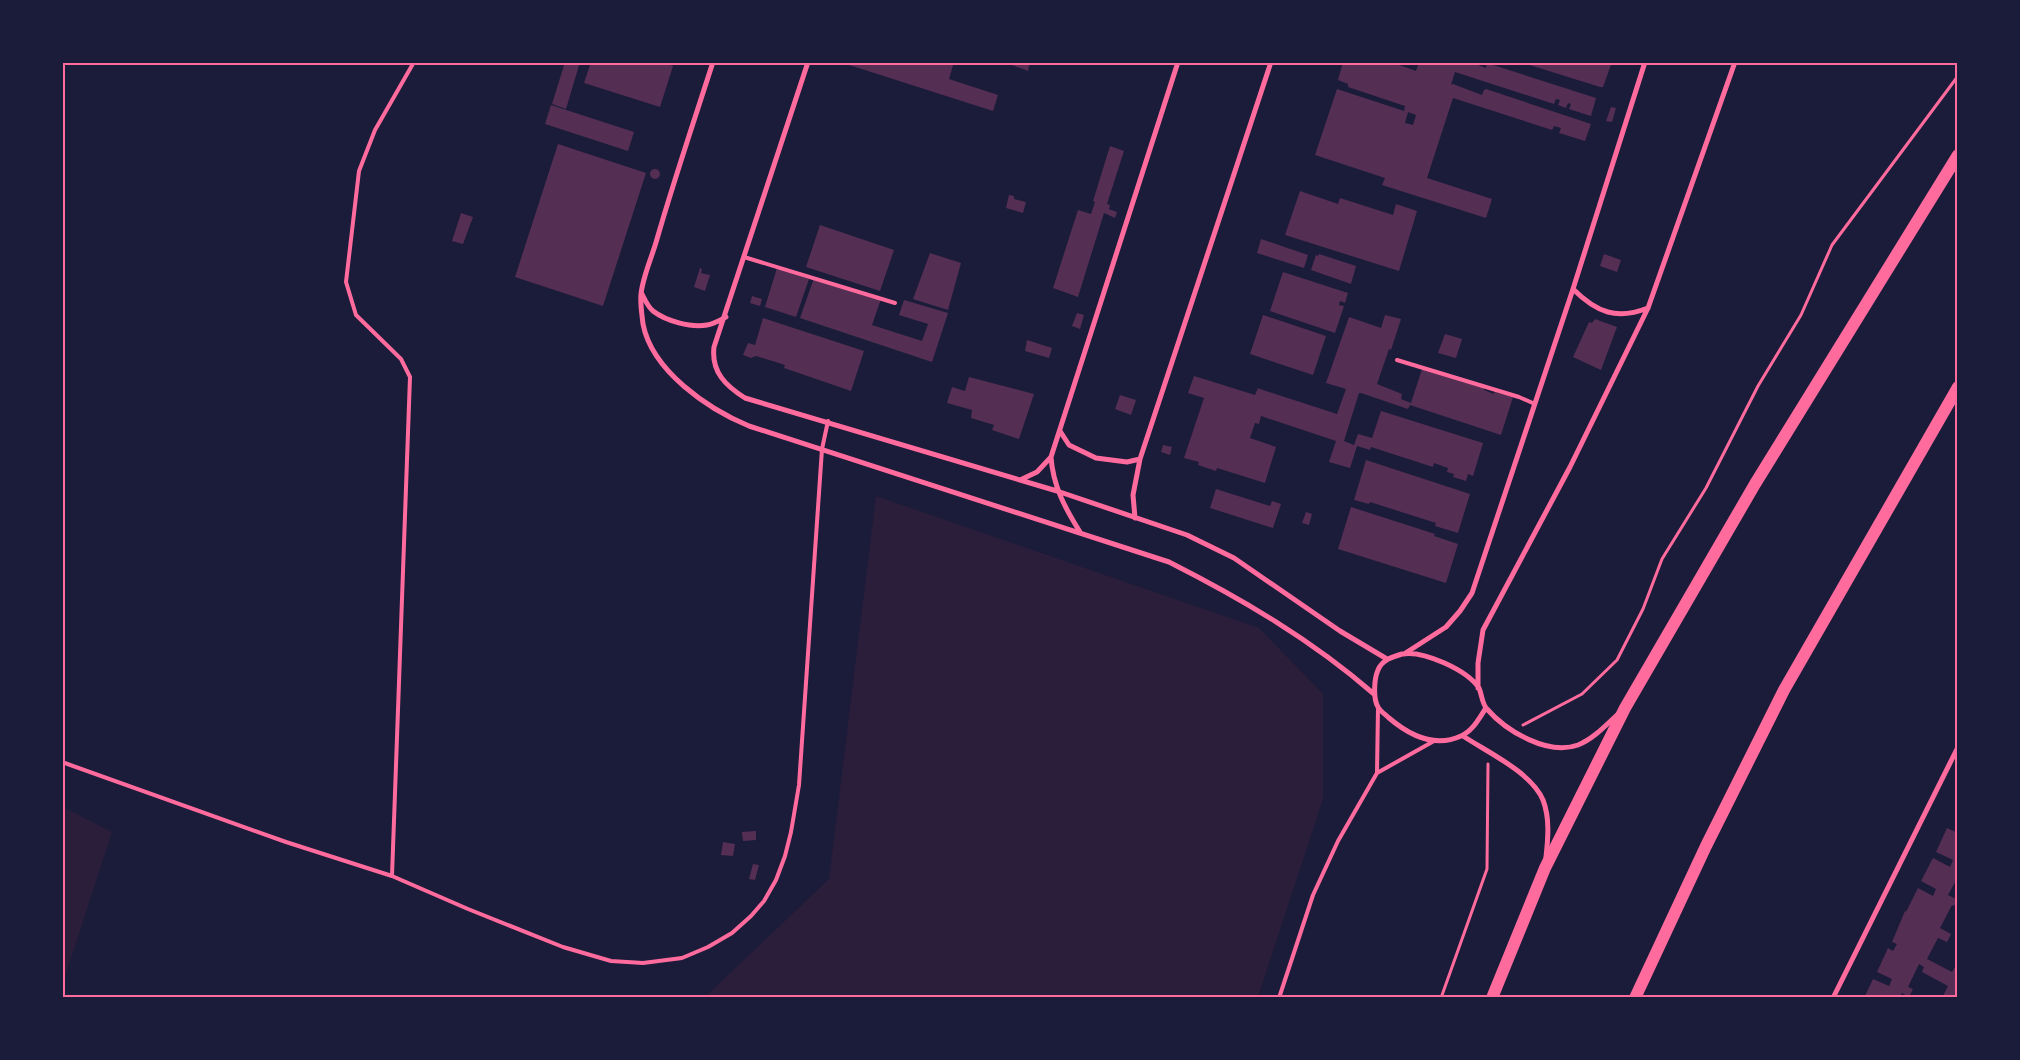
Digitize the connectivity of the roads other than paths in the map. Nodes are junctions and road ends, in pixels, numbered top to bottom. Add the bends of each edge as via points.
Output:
1 (414, 62) edge
2 (713, 62) edge
3 (808, 62) edge
4 (1178, 62) edge
5 (1271, 62) edge
6 (1645, 62) edge
7 (1735, 62) edge
8 (1958, 155) edge
9 (744, 257) junction
10 (1573, 289) junction
11 (641, 294) junction
12 (895, 303) dead end
13 (1648, 308) junction
14 (726, 317) junction
15 (1397, 360) dead end
16 (1958, 387) edge
17 (1535, 404) junction
18 (828, 421) junction
19 (1060, 430) junction
20 (822, 449) junction
21 (1051, 457) junction
22 (1140, 459) junction
23 (1020, 480) junction
24 (1058, 491) junction
25 (1135, 518) junction
26 (1080, 532) junction
27 (1404, 654) junction
28 (1387, 658) junction
29 (1478, 688) junction
30 (1374, 694) junction
31 (1378, 708) junction
32 (1486, 708) junction
33 (1625, 708) junction
34 (1463, 736) junction
35 (1434, 741) junction
36 (1958, 747) edge
37 (62, 762) edge
38 (1377, 773) junction
39 (1546, 868) junction
40 (392, 876) junction
41 (1279, 998) edge
42 (1492, 998) edge
43 (1635, 998) edge
44 (1833, 998) edge

1 - 40 lane via 375,130 359,171 346,282 356,315 402,359 410,377
2 - 11 street
3 - 9 street
4 - 19 street
5 - 22 street
6 - 10 street
7 - 13 street
8 - 33 highway via 1756,484
9 - 12 lane
9 - 14 street
10 - 13 street via 1585,301 1611,313 1633,314
10 - 17 street
11 - 14 street via 652,309 678,322 705,325
11 - 20 street via 643,323 656,354 699,399 749,426
13 - 29 street via 1570,467 1483,630
14 - 18 street via 713,355 718,374 726,385 745,398
15 - 17 lane
16 - 43 highway via 1784,690
17 - 27 street via 1472,593 1446,627
18 - 20 lane
18 - 23 street
19 - 21 street
19 - 22 street via 1069,445 1096,458 1127,462
20 - 26 street
20 - 40 lane via 799,784 785,856 776,880 751,916 732,933 682,958 643,963 612,961 563,947
21 - 23 street via 1036,472
21 - 24 street
22 - 25 street via 1133,495
23 - 24 street
24 - 25 street
24 - 26 street
25 - 28 street via 1187,535 1234,558 1333,626
26 - 30 street via 1169,562 1229,592 1349,672
27 - 28 street
27 - 29 street via 1444,662
28 - 30 street via 1378,670
29 - 32 street
30 - 31 street
31 - 35 street via 1398,726 1415,736
31 - 38 lane
32 - 33 street via 1512,731 1527,739 1547,746 1565,747 1577,745 1593,736
32 - 34 street via 1475,726
33 - 39 highway
34 - 35 street
34 - 39 street via 1521,773 1535,786 1547,816
35 - 38 lane
36 - 44 street
37 - 40 lane
38 - 41 lane via 1338,841 1313,894
39 - 42 highway

